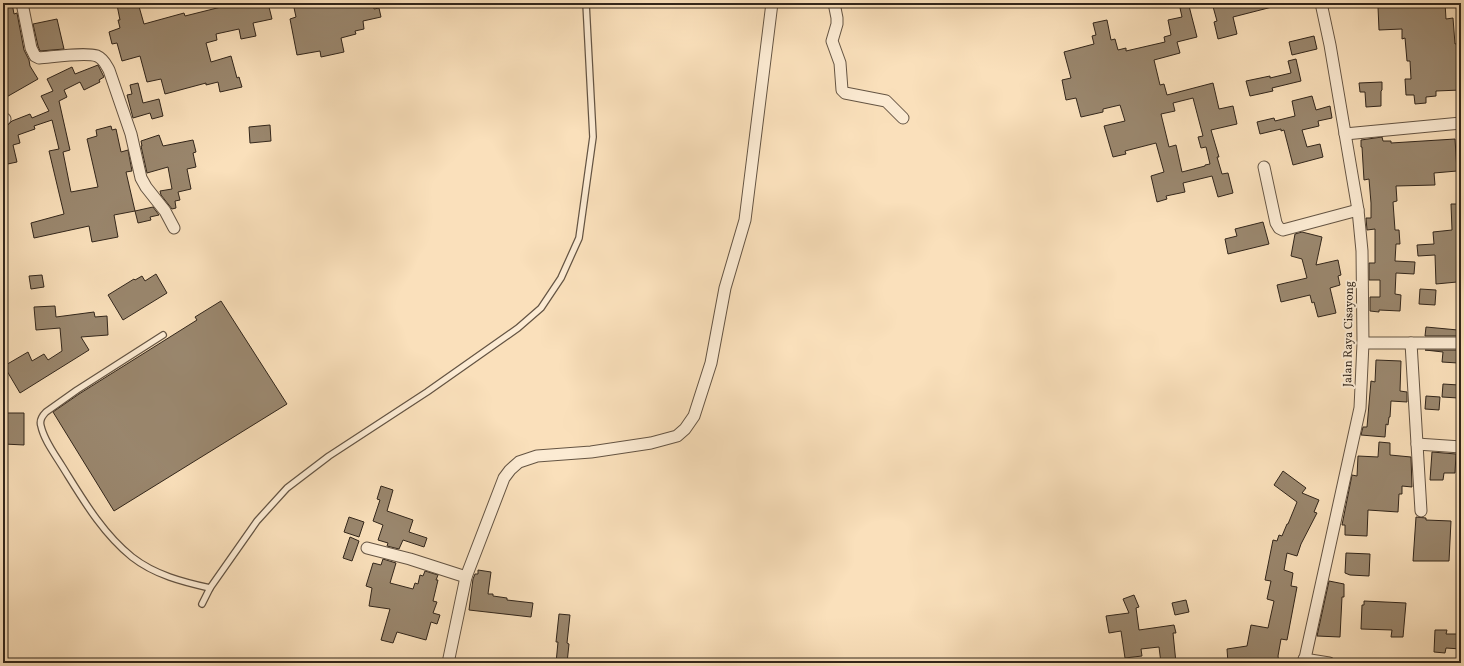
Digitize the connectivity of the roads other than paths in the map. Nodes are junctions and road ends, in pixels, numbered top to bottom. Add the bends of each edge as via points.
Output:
1 (22, 3) edge
2 (586, 3) edge
3 (772, 3) edge
4 (834, 3) edge
5 (1321, 3) edge
6 (903, 118) dead end
7 (1461, 123) edge
8 (1345, 134) junction
9 (1264, 167) dead end
10 (1358, 210) junction
11 (174, 228) dead end
12 (162, 335) dead end
13 (1363, 343) junction
14 (1411, 343) junction
15 (1461, 343) edge
16 (1417, 444) junction
17 (1461, 447) edge
18 (1421, 511) dead end
19 (367, 548) dead end
20 (466, 577) junction
21 (210, 588) junction
22 (202, 604) dead end
23 (1304, 661) edge
24 (448, 663) edge
25 (1329, 663) edge

1 - 11 street via 35,56 39,58 86,55 97,56 104,61 110,70 132,134 141,178
2 - 21 lane via 593,137 579,238 561,278 541,308 518,328 329,456 287,488 257,521
3 - 20 street via 745,220 725,288 711,363 694,416 685,429 670,438 591,452 537,456 519,462 504,478
4 - 6 street via 837,24 832,41 840,62 842,90 845,93 886,102
5 - 8 street, Jalan Raya Cisayong
7 - 8 street
8 - 10 street, Jalan Raya Cisayong
9 - 10 street via 1276,223 1283,230
10 - 13 street, Jalan Raya Cisayong via 1362,251
12 - 21 lane via 46,412 41,425 49,445 85,502 111,537 132,557 149,568 178,581
13 - 14 street
13 - 23 street, Jalan Raya Cisayong via 1360,408
14 - 15 street
14 - 16 street
16 - 17 street
16 - 18 street
19 - 20 street
20 - 24 street
21 - 22 lane
23 - 25 street

